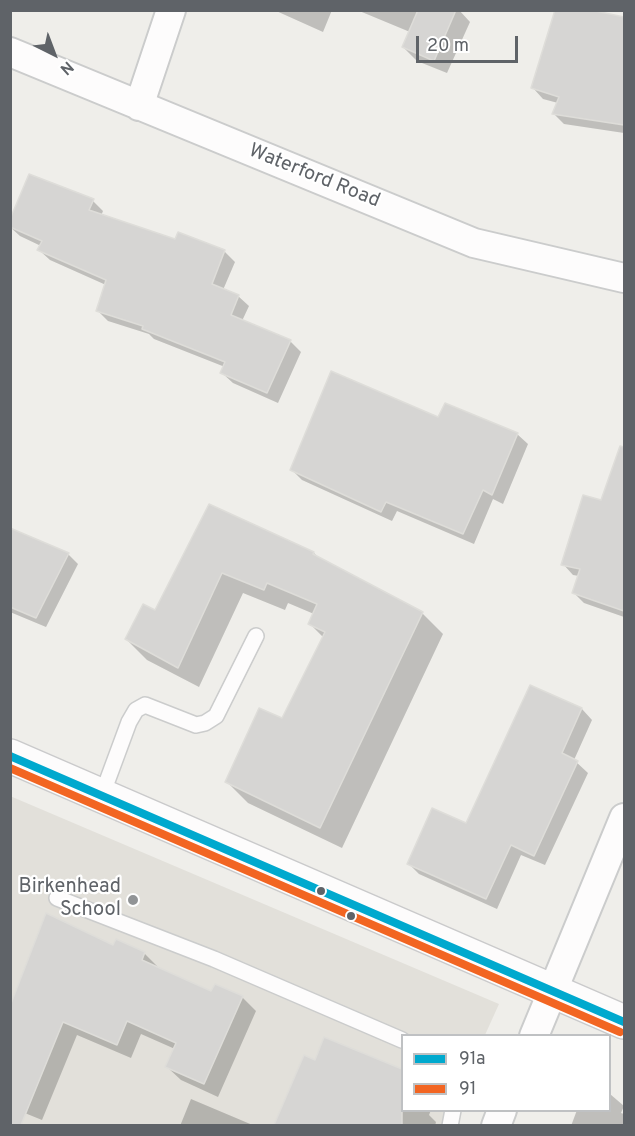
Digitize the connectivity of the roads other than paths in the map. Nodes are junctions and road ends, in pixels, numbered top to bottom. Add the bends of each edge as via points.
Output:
1 (171, 10) edge
2 (10, 52) edge
3 (139, 106) junction
4 (624, 278) edge
5 (255, 636) dead end
6 (10, 756) edge
7 (102, 795) junction
8 (624, 818) edge
9 (57, 898) dead end
10 (553, 992) junction
11 (624, 1022) edge
12 (534, 1034) edge
13 (401, 1040) edge

1 - 3 street
2 - 3 street, Waterford Road
3 - 4 street, Waterford Road via 474,243
5 - 7 lane via 216,716 206,723 196,724 145,705 136,710
6 - 7 main road
7 - 10 main road
8 - 10 street
9 - 13 lane via 214,959
10 - 11 main road
10 - 12 street

